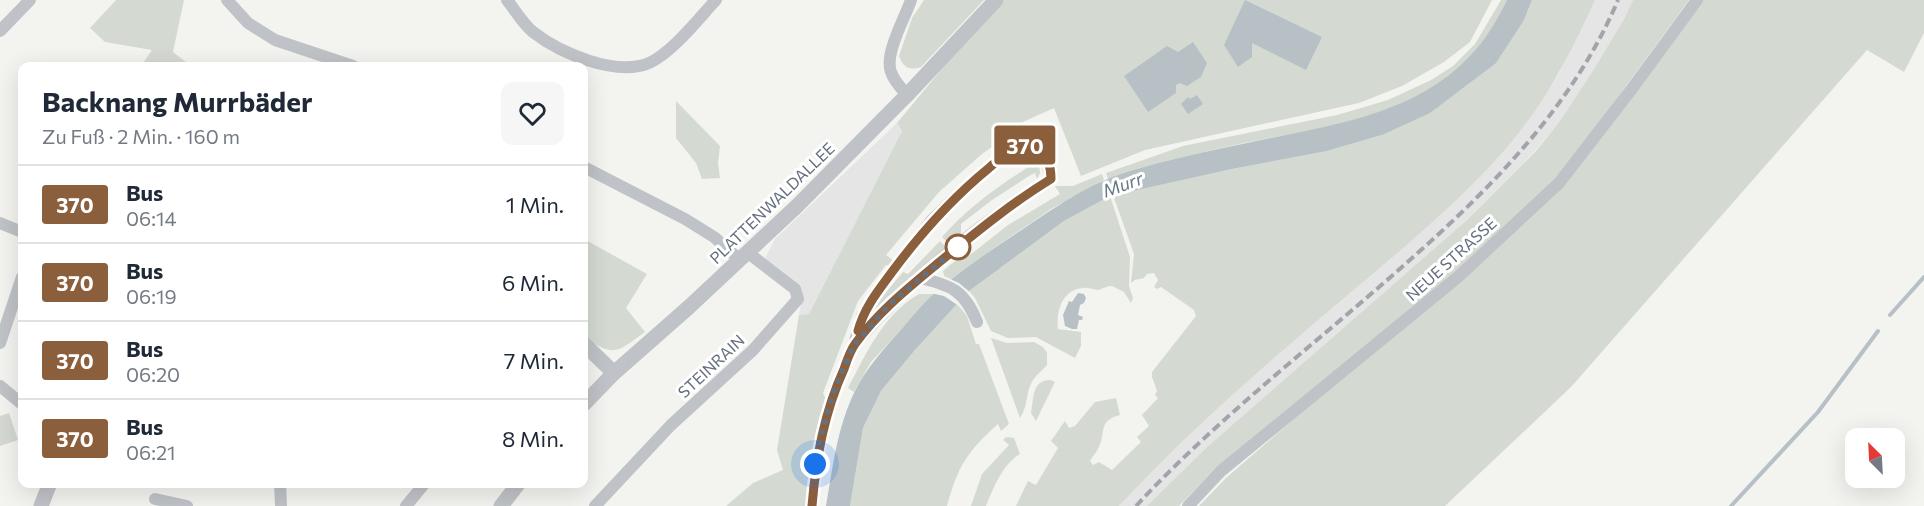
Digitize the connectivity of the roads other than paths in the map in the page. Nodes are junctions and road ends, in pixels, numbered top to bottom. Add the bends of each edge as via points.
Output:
1 (30, 0) edge
2 (227, 0) edge
3 (507, 0) edge
4 (717, 0) edge
5 (911, 0) edge
6 (996, 0) edge
7 (1698, 0) edge
8 (0, 31) edge
9 (341, 62) edge
10 (907, 95) junction
11 (588, 169) edge
12 (0, 223) edge
13 (18, 230) edge
14 (743, 256) junction
15 (927, 279) junction
16 (18, 290) edge
17 (977, 322) dead end
18 (0, 343) edge
19 (854, 345) junction
20 (588, 348) edge
21 (614, 374) junction
22 (0, 386) edge
23 (588, 400) edge
24 (18, 401) edge
25 (48, 488) edge
26 (280, 488) edge
27 (421, 488) edge
28 (515, 488) edge
29 (155, 499) dead end
30 (41, 506) edge
31 (187, 506) edge
32 (281, 506) edge
33 (406, 506) edge
34 (501, 506) edge
35 (595, 506) edge
36 (812, 506) edge
37 (1188, 506) edge

1 - 8 street
2 - 9 street via 248,23 275,40
3 - 4 street via 532,31 565,51 611,67 651,62 678,41
5 - 10 street via 889,64
6 - 10 street, PLATTENWALDALLEE
7 - 37 street, NEUE STRASSE via 1559,183 1458,277 1221,471
10 - 14 street, PLATTENWALDALLEE
11 - 14 street via 685,219
12 - 13 street
14 - 21 street, PLATTENWALDALLEE
14 - 35 street, STEINRAIN via 795,289 798,299 753,350 671,425
15 - 17 street via 951,287 963,296
15 - 19 street via 890,304
15 - 19 street via 1002,211 1051,179 1042,152 1032,146 1021,146 994,163 953,199 874,297 862,316
16 - 18 street
19 - 36 street via 835,388 820,438
20 - 21 street
21 - 23 street, PLATTENWALDALLEE
22 - 24 street
25 - 30 street
26 - 32 street
27 - 33 street
28 - 34 street
29 - 31 street

